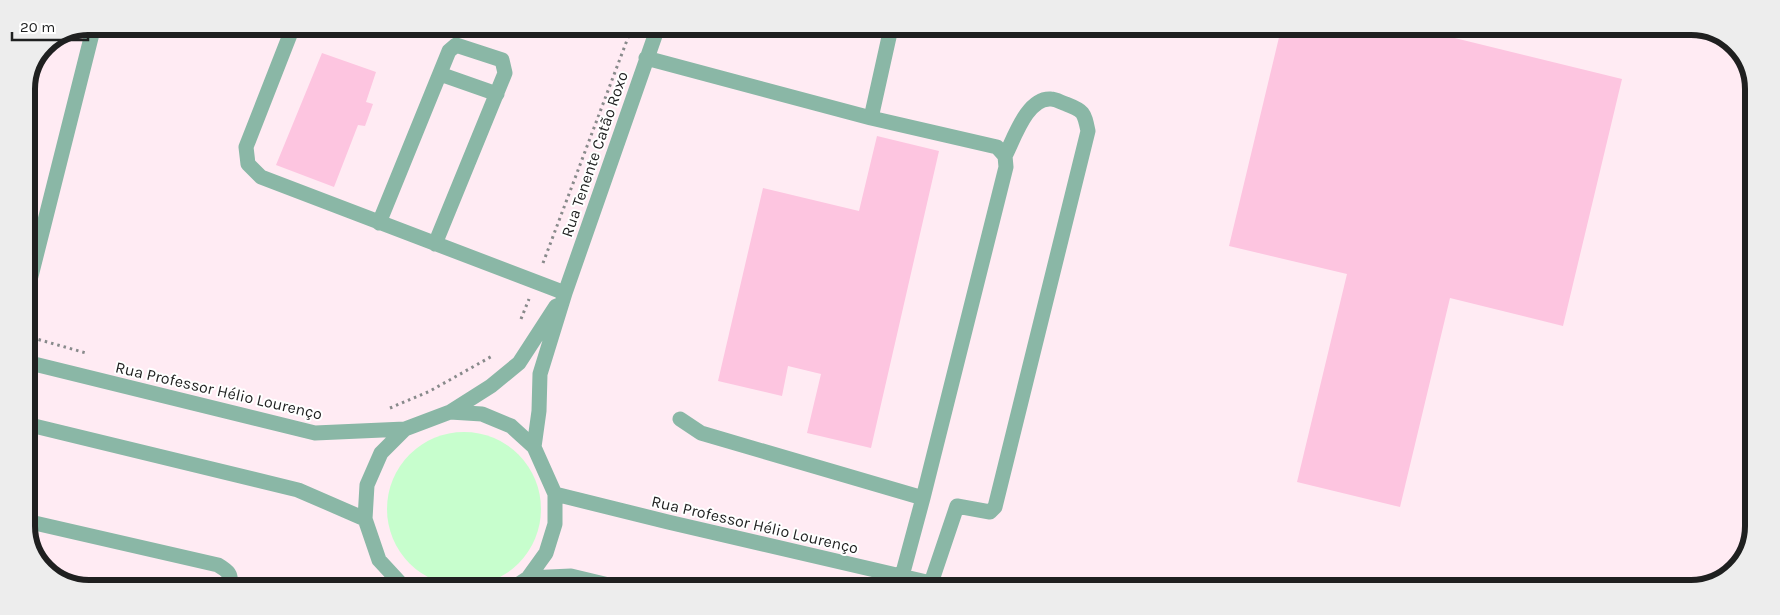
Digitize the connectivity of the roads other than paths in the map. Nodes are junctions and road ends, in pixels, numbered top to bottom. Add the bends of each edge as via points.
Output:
1 (92, 35) edge
2 (289, 35) edge
3 (655, 35) edge
4 (889, 35) edge
5 (646, 58) junction
6 (440, 74) junction
7 (497, 94) junction
8 (871, 118) junction
9 (1005, 156) junction
10 (379, 223) junction
11 (435, 244) junction
12 (35, 260) edge
13 (565, 293) junction
14 (35, 364) edge
15 (450, 412) junction
16 (680, 419) dead end
17 (35, 426) edge
18 (405, 429) junction
19 (534, 447) junction
20 (555, 494) junction
21 (923, 498) junction
22 (365, 519) junction
23 (35, 523) edge
24 (378, 560) junction
25 (902, 576) junction
26 (528, 578) junction
27 (231, 580) edge
28 (387, 580) edge
29 (397, 580) edge
30 (525, 580) edge
31 (588, 580) edge
32 (919, 580) edge
33 (932, 580) edge

1 - 12 street
2 - 10 street via 246,147 248,164 261,177
3 - 5 street, Rua Tenente Catão Roxo
4 - 8 street
5 - 8 street
5 - 13 street, Rua Tenente Catão Roxo
6 - 7 street
6 - 7 street via 449,51 456,45 502,60 505,73
6 - 10 street
7 - 11 street
8 - 9 street via 997,147
9 - 21 street via 1006,167
9 - 33 street via 1030,108 1039,102 1051,99 1085,114 1088,131 995,507 990,512 957,506
10 - 11 street
11 - 13 street
13 - 15 street, Rua Tenente Catão Roxo via 519,363 491,386
13 - 19 street, Rua Tenente Catão Roxo via 540,374
14 - 18 street, Rua Professor Hélio Lourenço via 315,433
15 - 18 street
15 - 19 street via 482,414 510,426
16 - 21 street via 701,434
17 - 22 street via 298,490
18 - 22 street via 381,453 367,485
19 - 20 street
20 - 25 street, Rua Professor Hélio Lourenço
20 - 26 street via 555,524 546,553
21 - 25 street
22 - 24 street
23 - 27 street via 218,565 229,571
24 - 28 street
24 - 29 street
25 - 32 street, Rua Professor Hélio Lourenço
26 - 30 street
26 - 31 street via 571,576

